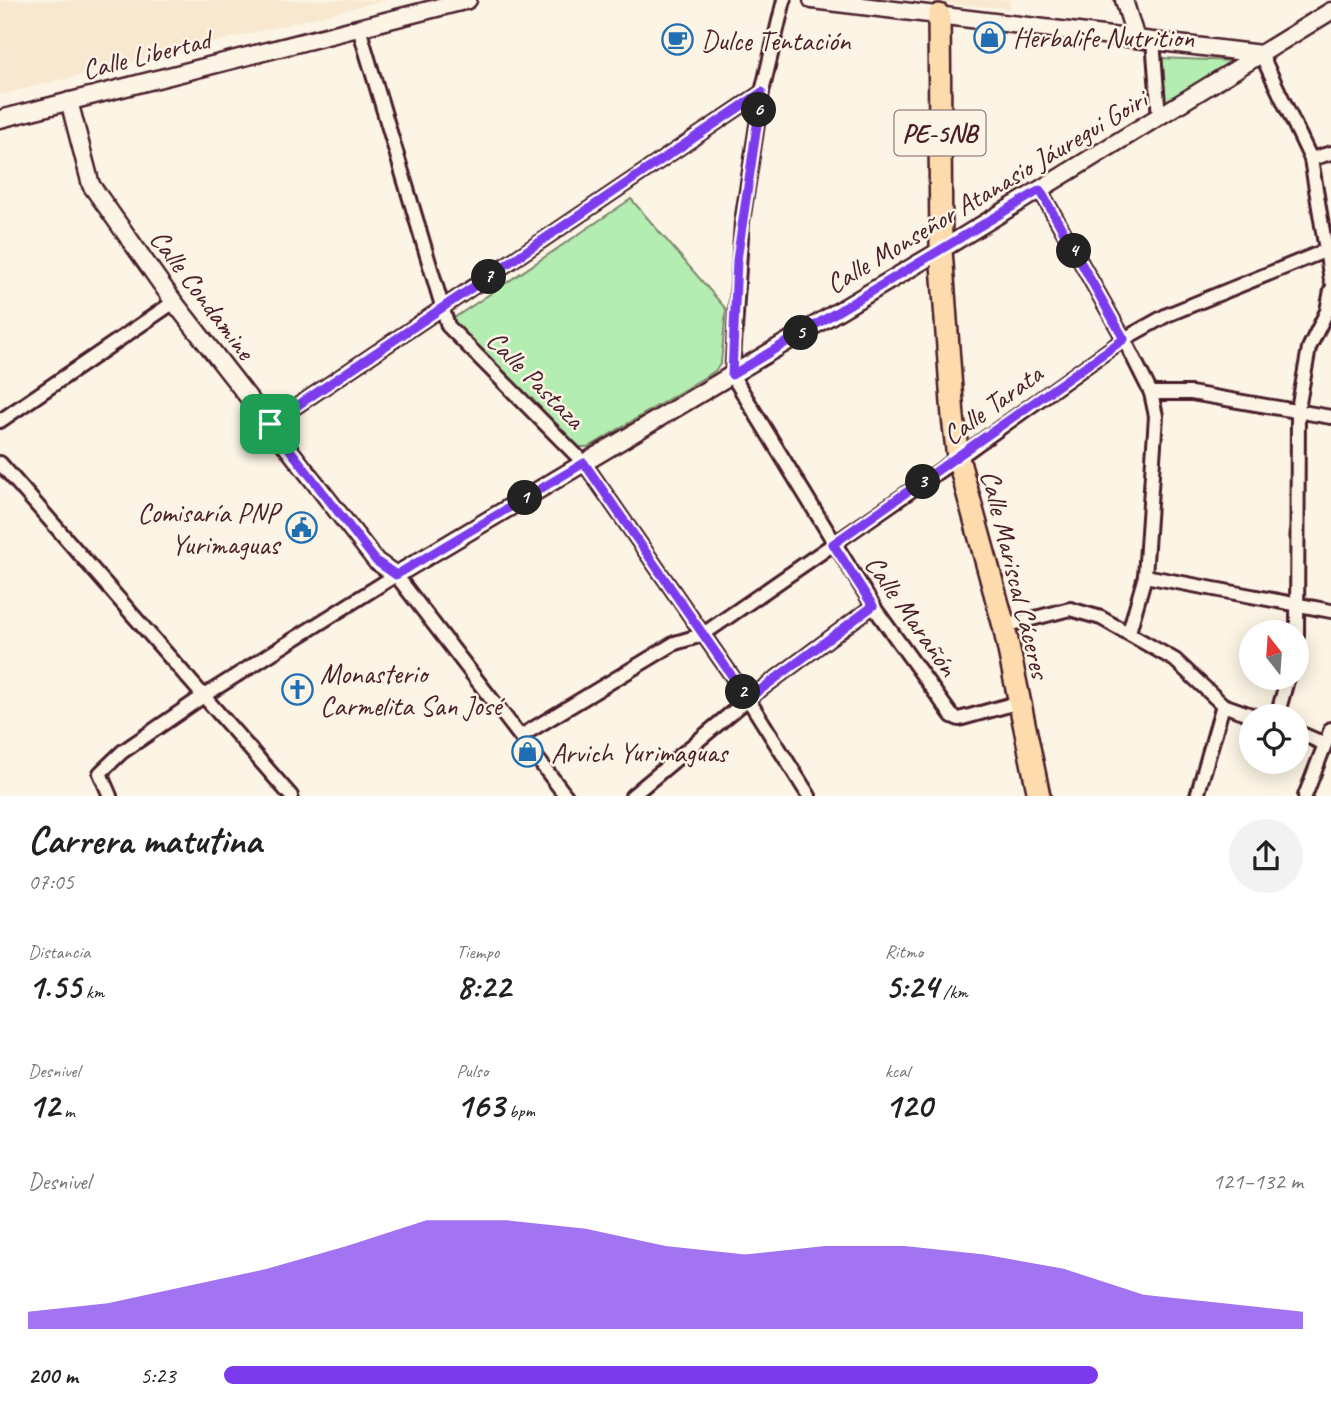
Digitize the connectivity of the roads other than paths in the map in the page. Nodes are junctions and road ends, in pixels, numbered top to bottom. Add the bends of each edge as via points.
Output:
1 (468, 0) edge
2 (784, 0) edge
3 (812, 0) edge
4 (1124, 0) edge
5 (1331, 10) edge
6 (939, 15) junction
7 (359, 28) junction
8 (1136, 39) junction
9 (1153, 40) junction
10 (1261, 54) junction
11 (762, 92) junction
12 (69, 101) junction
13 (1158, 117) junction
14 (0, 119) edge
15 (1331, 153) edge
16 (1311, 159) junction
17 (1040, 190) junction
18 (942, 250) junction
19 (1327, 250) junction
20 (1331, 280) edge
21 (1331, 290) edge
22 (174, 302) junction
23 (440, 309) junction
24 (1124, 339) junction
25 (732, 375) junction
26 (1151, 393) junction
27 (1298, 409) junction
28 (1331, 417) edge
29 (0, 421) edge
30 (270, 424) junction
31 (958, 458) junction
32 (0, 463) edge
33 (584, 463) junction
34 (833, 544) junction
35 (396, 575) junction
36 (1145, 576) junction
37 (1298, 604) junction
38 (873, 606) junction
39 (1331, 611) edge
40 (1298, 620) edge
41 (1004, 626) junction
42 (1129, 632) junction
43 (702, 635) junction
44 (202, 697) junction
45 (748, 699) junction
46 (1020, 702) junction
47 (1223, 705) junction
48 (1239, 711) edge
49 (1331, 729) edge
50 (521, 736) junction
51 (1309, 737) edge
52 (1325, 744) junction
53 (110, 796) edge
54 (291, 796) edge
55 (566, 796) edge
56 (632, 796) edge
57 (810, 796) edge
58 (1039, 796) edge
59 (1197, 796) edge
60 (1306, 796) edge

1 - 7 street, Calle Libertad
2 - 11 street
3 - 6 street
4 - 8 street
5 - 10 street, Calle Monseñor Atanasio Jáuregui Goiri
6 - 8 street
6 - 18 highway, PE-5NB
7 - 12 street, Calle Libertad
7 - 23 street, Calle Pastaza
8 - 9 street
9 - 10 street
9 - 13 street
10 - 13 street, Calle Monseñor Atanasio Jáuregui Goiri
10 - 16 street
11 - 23 street
11 - 25 street via 737,260
12 - 14 street, Calle Libertad
12 - 22 street, Calle Condamine via 91,185
13 - 17 street, Calle Monseñor Atanasio Jáuregui Goiri
15 - 16 street
16 - 19 street
17 - 18 street, Calle Monseñor Atanasio Jáuregui Goiri
17 - 24 street
18 - 25 street, Calle Monseñor Atanasio Jáuregui Goiri
18 - 31 highway, Calle Mariscal Cáceres / PE-5NB
19 - 20 street
19 - 24 street, Calle Tarata via 1178,311
21 - 27 street via 1327,311 1309,348
22 - 29 street
22 - 30 street, Calle Condamine
23 - 30 street
23 - 33 street, Calle Pastaza via 448,326
24 - 26 street
24 - 31 street, Calle Tarata
25 - 33 street, Calle Monseñor Atanasio Jáuregui Goiri
25 - 34 street, Calle Marañón
26 - 27 street via 1191,393
26 - 36 street via 1156,438
27 - 28 street
27 - 37 street
30 - 35 street, Calle Condamine via 376,561
31 - 34 street, Calle Tarata
31 - 41 highway, Calle Mariscal Cáceres / PE-5NB
32 - 44 street
33 - 35 street, Calle Monseñor Atanasio Jáuregui Goiri
33 - 43 street, Calle Pastaza
34 - 38 street, Calle Marañón
34 - 43 street, Calle Tarata
35 - 44 street, Calle Monseñor Atanasio Jáuregui Goiri
35 - 50 street, Calle Condamine
36 - 37 street
36 - 42 street
37 - 39 street
37 - 40 street
38 - 45 street
38 - 46 street, Calle Marañón via 954,717
41 - 42 street via 1070,609
41 - 46 highway, Calle Mariscal Cáceres / PE-5NB
42 - 47 street via 1175,660
43 - 45 street, Calle Pastaza
43 - 50 street, Calle Tarata via 675,643
44 - 53 street, Calle Monseñor Atanasio Jáuregui Goiri via 122,752 100,773
44 - 54 street
45 - 56 street
45 - 57 street, Calle Pastaza
46 - 58 highway, PE-5NB
47 - 48 street
47 - 59 street
49 - 52 street
50 - 55 street, Calle Condamine
51 - 52 street
52 - 60 street

